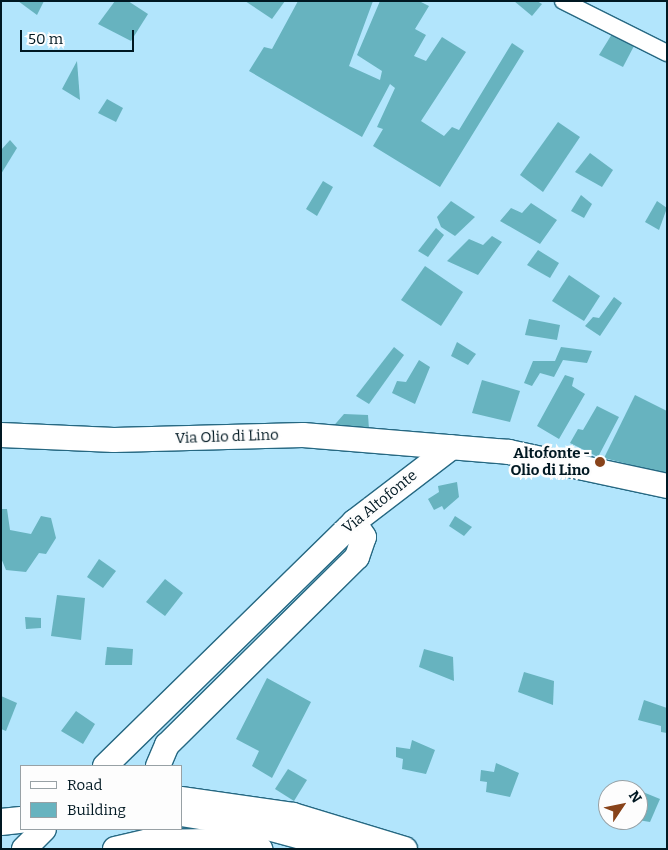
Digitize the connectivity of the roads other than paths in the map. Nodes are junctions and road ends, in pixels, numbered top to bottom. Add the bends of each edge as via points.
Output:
1 (563, 1) edge
2 (667, 53) edge
3 (1, 435) edge
4 (452, 447) junction
5 (667, 486) edge
6 (354, 522) junction
7 (106, 765) edge
8 (158, 765) edge
9 (182, 799) edge
10 (182, 813) edge
11 (20, 820) edge
12 (1, 822) edge
13 (43, 830) edge
14 (25, 848) edge
15 (115, 849) edge
16 (260, 849) edge
17 (349, 849) edge
18 (405, 849) edge

1 - 2 street
3 - 4 main road, Via Olio di Lino via 114,440 303,435
4 - 5 main road via 509,452
4 - 6 main road, Via Altofonte
6 - 7 main road, Via Altofonte
6 - 8 main road via 364,537 357,557 167,745
9 - 18 main road via 293,815
10 - 17 main road via 268,826
11 - 12 main road
13 - 14 main road
15 - 16 main road via 146,842 185,841

